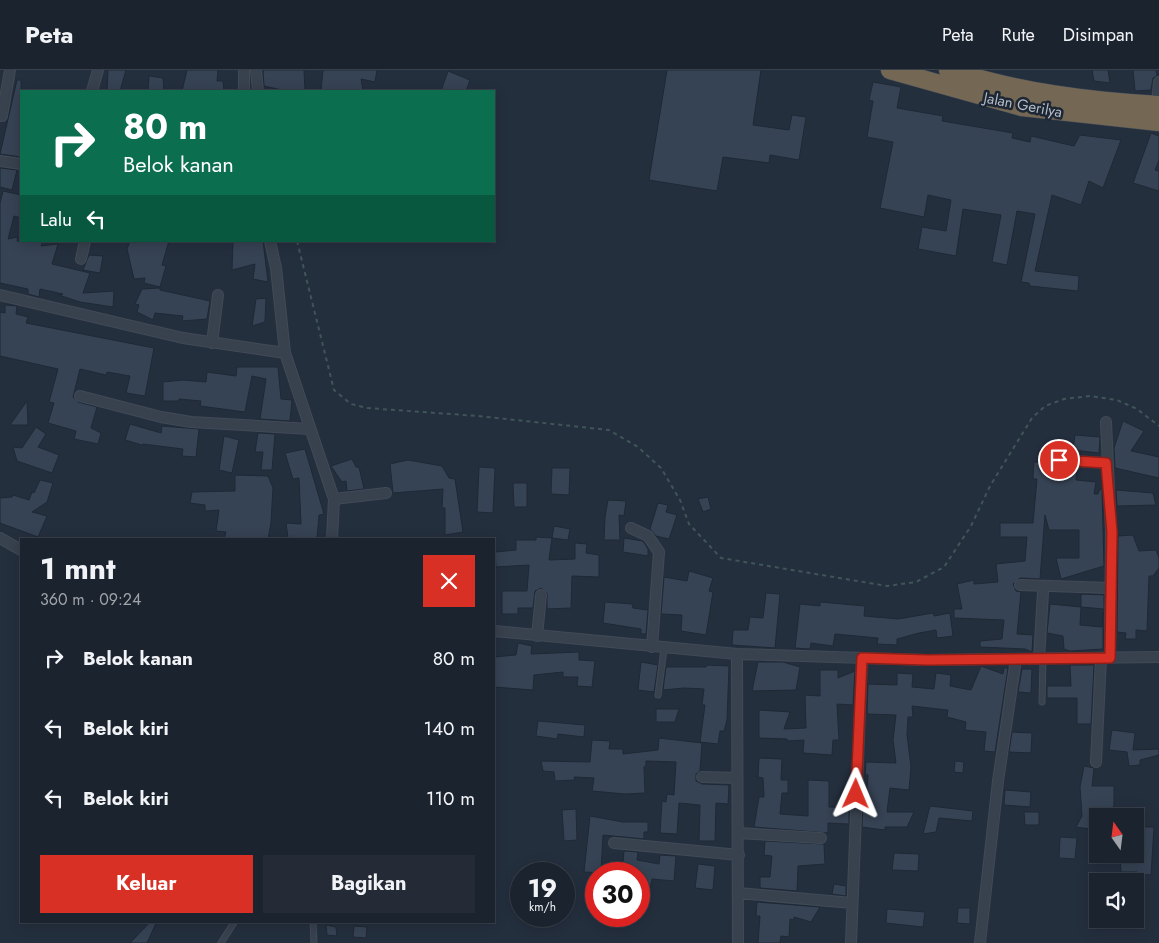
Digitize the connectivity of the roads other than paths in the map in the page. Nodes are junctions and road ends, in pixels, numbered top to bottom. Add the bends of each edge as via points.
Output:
1 (10, 70) edge
2 (98, 70) edge
3 (244, 70) edge
4 (256, 70) edge
5 (890, 70) edge
6 (948, 70) edge
7 (1159, 82) edge
8 (92, 90) edge
9 (244, 90) edge
10 (258, 90) edge
11 (1158, 111) edge
12 (2, 116) dead end
13 (0, 161) edge
14 (20, 164) edge
15 (85, 242) edge
16 (270, 242) edge
17 (81, 259) dead end
18 (0, 295) edge
19 (218, 295) dead end
20 (212, 343) junction
21 (285, 353) junction
22 (80, 396) dead end
23 (1106, 422) dead end
24 (310, 429) junction
25 (1106, 463) junction
26 (1052, 472) dead end
27 (386, 493) dead end
28 (334, 499) junction
29 (630, 528) dead end
30 (0, 538) edge
31 (332, 538) edge
32 (20, 549) edge
33 (1020, 584) dead end
34 (1111, 588) junction
35 (1043, 592) dead end
36 (541, 595) dead end
37 (495, 631) edge
38 (537, 636) junction
39 (652, 647) junction
40 (664, 649) junction
41 (737, 654) junction
42 (862, 658) junction
43 (1106, 658) junction
44 (1159, 658) edge
45 (1016, 659) junction
46 (1041, 659) junction
47 (658, 695) dead end
48 (1042, 702) dead end
49 (1096, 762) dead end
50 (702, 777) dead end
51 (738, 778) junction
52 (738, 833) junction
53 (821, 838) dead end
54 (614, 843) dead end
55 (738, 855) junction
56 (738, 893) junction
57 (852, 903) junction
58 (234, 923) edge
59 (313, 923) edge
60 (221, 943) edge
61 (314, 943) edge
62 (738, 943) edge
63 (851, 943) edge
64 (980, 943) edge

1 - 12 street
2 - 8 street
3 - 9 street
4 - 10 street
5 - 11 highway, Jalan Gerilya via 1022,108
6 - 11 highway, Jalan Gerilya via 1021,90
7 - 11 street
13 - 14 street
15 - 17 street
16 - 21 street
18 - 20 street
19 - 20 street
20 - 21 street
21 - 24 street
22 - 24 street via 191,422
23 - 25 street
24 - 28 street
25 - 26 street via 1056,460
25 - 34 street via 1112,532
27 - 28 street
28 - 31 street
29 - 39 street via 648,536 659,552
30 - 32 street
33 - 34 street
34 - 43 street
35 - 46 street
36 - 38 street
37 - 38 street
38 - 39 street
39 - 40 street
40 - 41 street
40 - 47 lane
41 - 42 street
41 - 51 street
42 - 45 street
42 - 57 street
43 - 44 street
43 - 46 street
43 - 49 street
45 - 46 street
45 - 64 street via 998,781
46 - 48 lane
50 - 51 street
51 - 52 street
52 - 53 street
52 - 55 street
54 - 55 street
55 - 56 street
56 - 57 street
56 - 62 street
57 - 63 street
58 - 60 lane
59 - 61 lane

